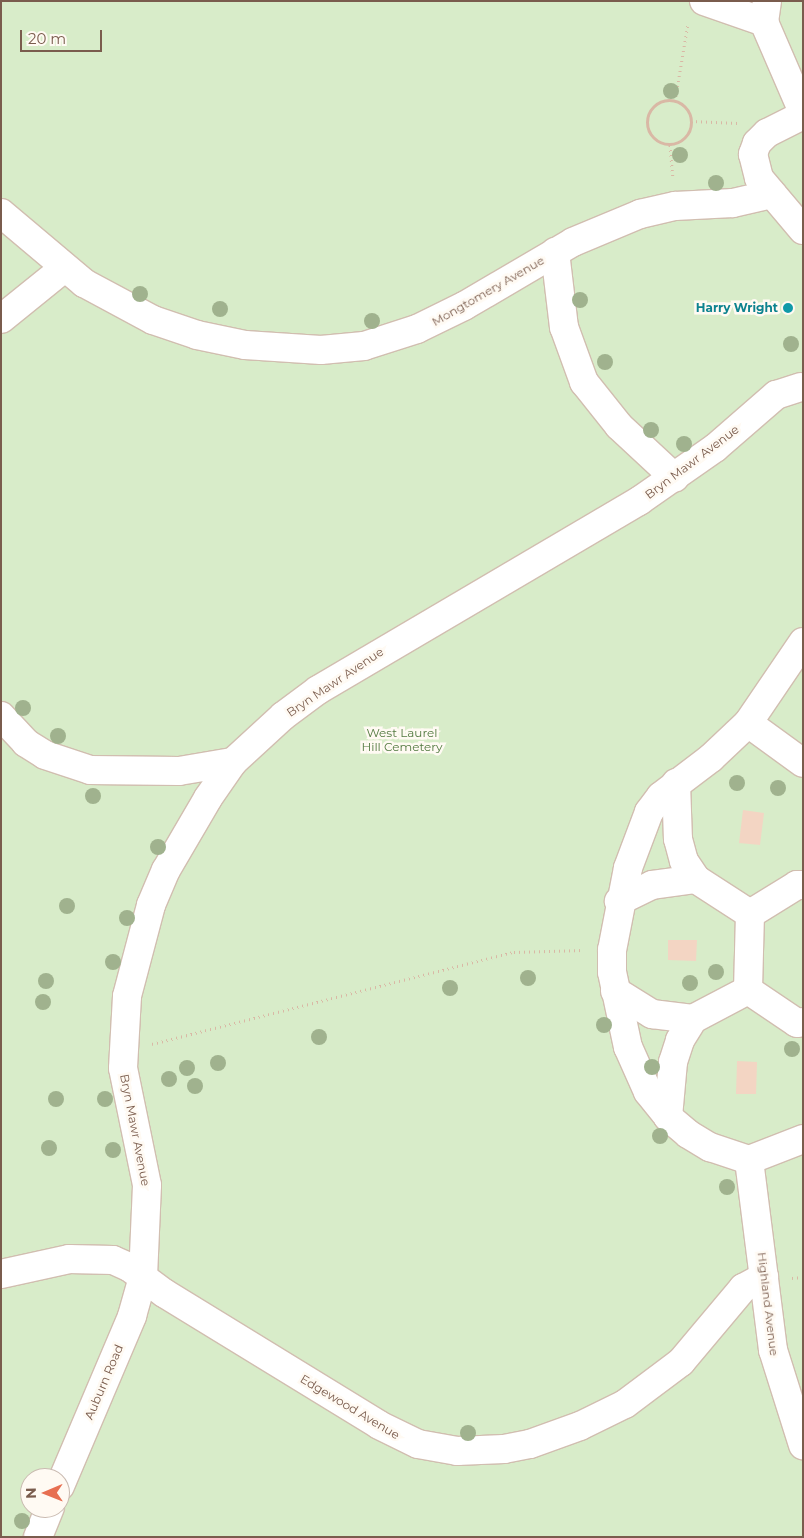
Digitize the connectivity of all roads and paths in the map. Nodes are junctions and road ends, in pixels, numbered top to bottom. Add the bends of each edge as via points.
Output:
1 (696, 10) edge
2 (766, 11) edge
3 (793, 66) edge
4 (675, 101) junction
5 (803, 114) edge
6 (691, 121) junction
7 (767, 133) junction
8 (670, 145) junction
9 (772, 194) junction
10 (675, 206) junction
11 (1, 213) edge
12 (803, 230) edge
13 (555, 252) junction
14 (64, 268) junction
15 (1, 320) edge
16 (802, 391) edge
17 (674, 478) junction
18 (803, 642) edge
19 (1, 716) edge
20 (748, 723) junction
21 (233, 762) junction
22 (803, 763) edge
23 (676, 783) junction
24 (696, 879) junction
25 (801, 883) edge
26 (619, 901) junction
27 (750, 914) junction
28 (612, 950) junction
29 (615, 990) junction
30 (748, 990) junction
31 (693, 1019) junction
32 (801, 1025) edge
33 (122, 1048) junction
34 (668, 1116) junction
35 (803, 1139) edge
36 (749, 1160) junction
37 (1, 1274) edge
38 (143, 1277) junction
39 (764, 1277) junction
40 (803, 1445) edge
41 (68, 1468) edge
42 (46, 1518) edge
43 (38, 1537) edge

1 - 2 lane
1 - 4 path
2 - 3 lane
3 - 5 lane
4 - 6 path via 686,108
4 - 8 path via 655,104 646,123 656,141
5 - 7 lane
6 - 7 path via 739,123
6 - 8 path via 683,140
7 - 9 lane via 756,143 754,154 759,178
8 - 10 path
9 - 10 lane, Mongtomery Avenue via 733,203
9 - 12 lane
10 - 13 lane, Mongtomery Avenue via 618,221
11 - 14 lane, Mongtomery Avenue
13 - 14 lane, Mongtomery Avenue via 438,321 390,339 341,350 268,348 197,335 125,306
13 - 17 lane via 564,327 584,382 612,419
14 - 15 lane
16 - 17 lane, Bryn Mawr Avenue via 770,400
17 - 21 lane, Bryn Mawr Avenue via 562,548 358,664 283,716
18 - 20 lane
19 - 21 lane via 26,743 45,755 90,770 179,771
20 - 22 lane
20 - 23 lane via 712,758
21 - 33 lane, Bryn Mawr Avenue via 184,837 151,905 126,996
23 - 24 lane via 678,839 684,861
23 - 26 lane via 661,796 643,824
24 - 26 lane via 652,886
24 - 27 lane
25 - 27 lane
26 - 28 lane
27 - 30 lane
28 - 29 lane
28 - 33 path via 523,950 157,1043
29 - 31 lane via 652,1014
29 - 34 lane via 620,1020 636,1071
30 - 31 lane
30 - 32 lane
31 - 34 lane via 680,1040 673,1062
33 - 38 lane, Bryn Mawr Avenue via 126,1092 147,1185
34 - 36 lane via 710,1148
35 - 36 lane
36 - 39 lane, Highland Avenue
37 - 38 lane, Edgewood Avenue via 44,1262 93,1258 113,1260
38 - 39 lane, Edgewood Avenue via 379,1425 418,1444 457,1451 530,1444 572,1430 625,1404 681,1362 743,1288
38 - 41 lane, Auburn Road via 132,1316
39 - 40 lane, Highland Avenue via 772,1350
42 - 43 lane

